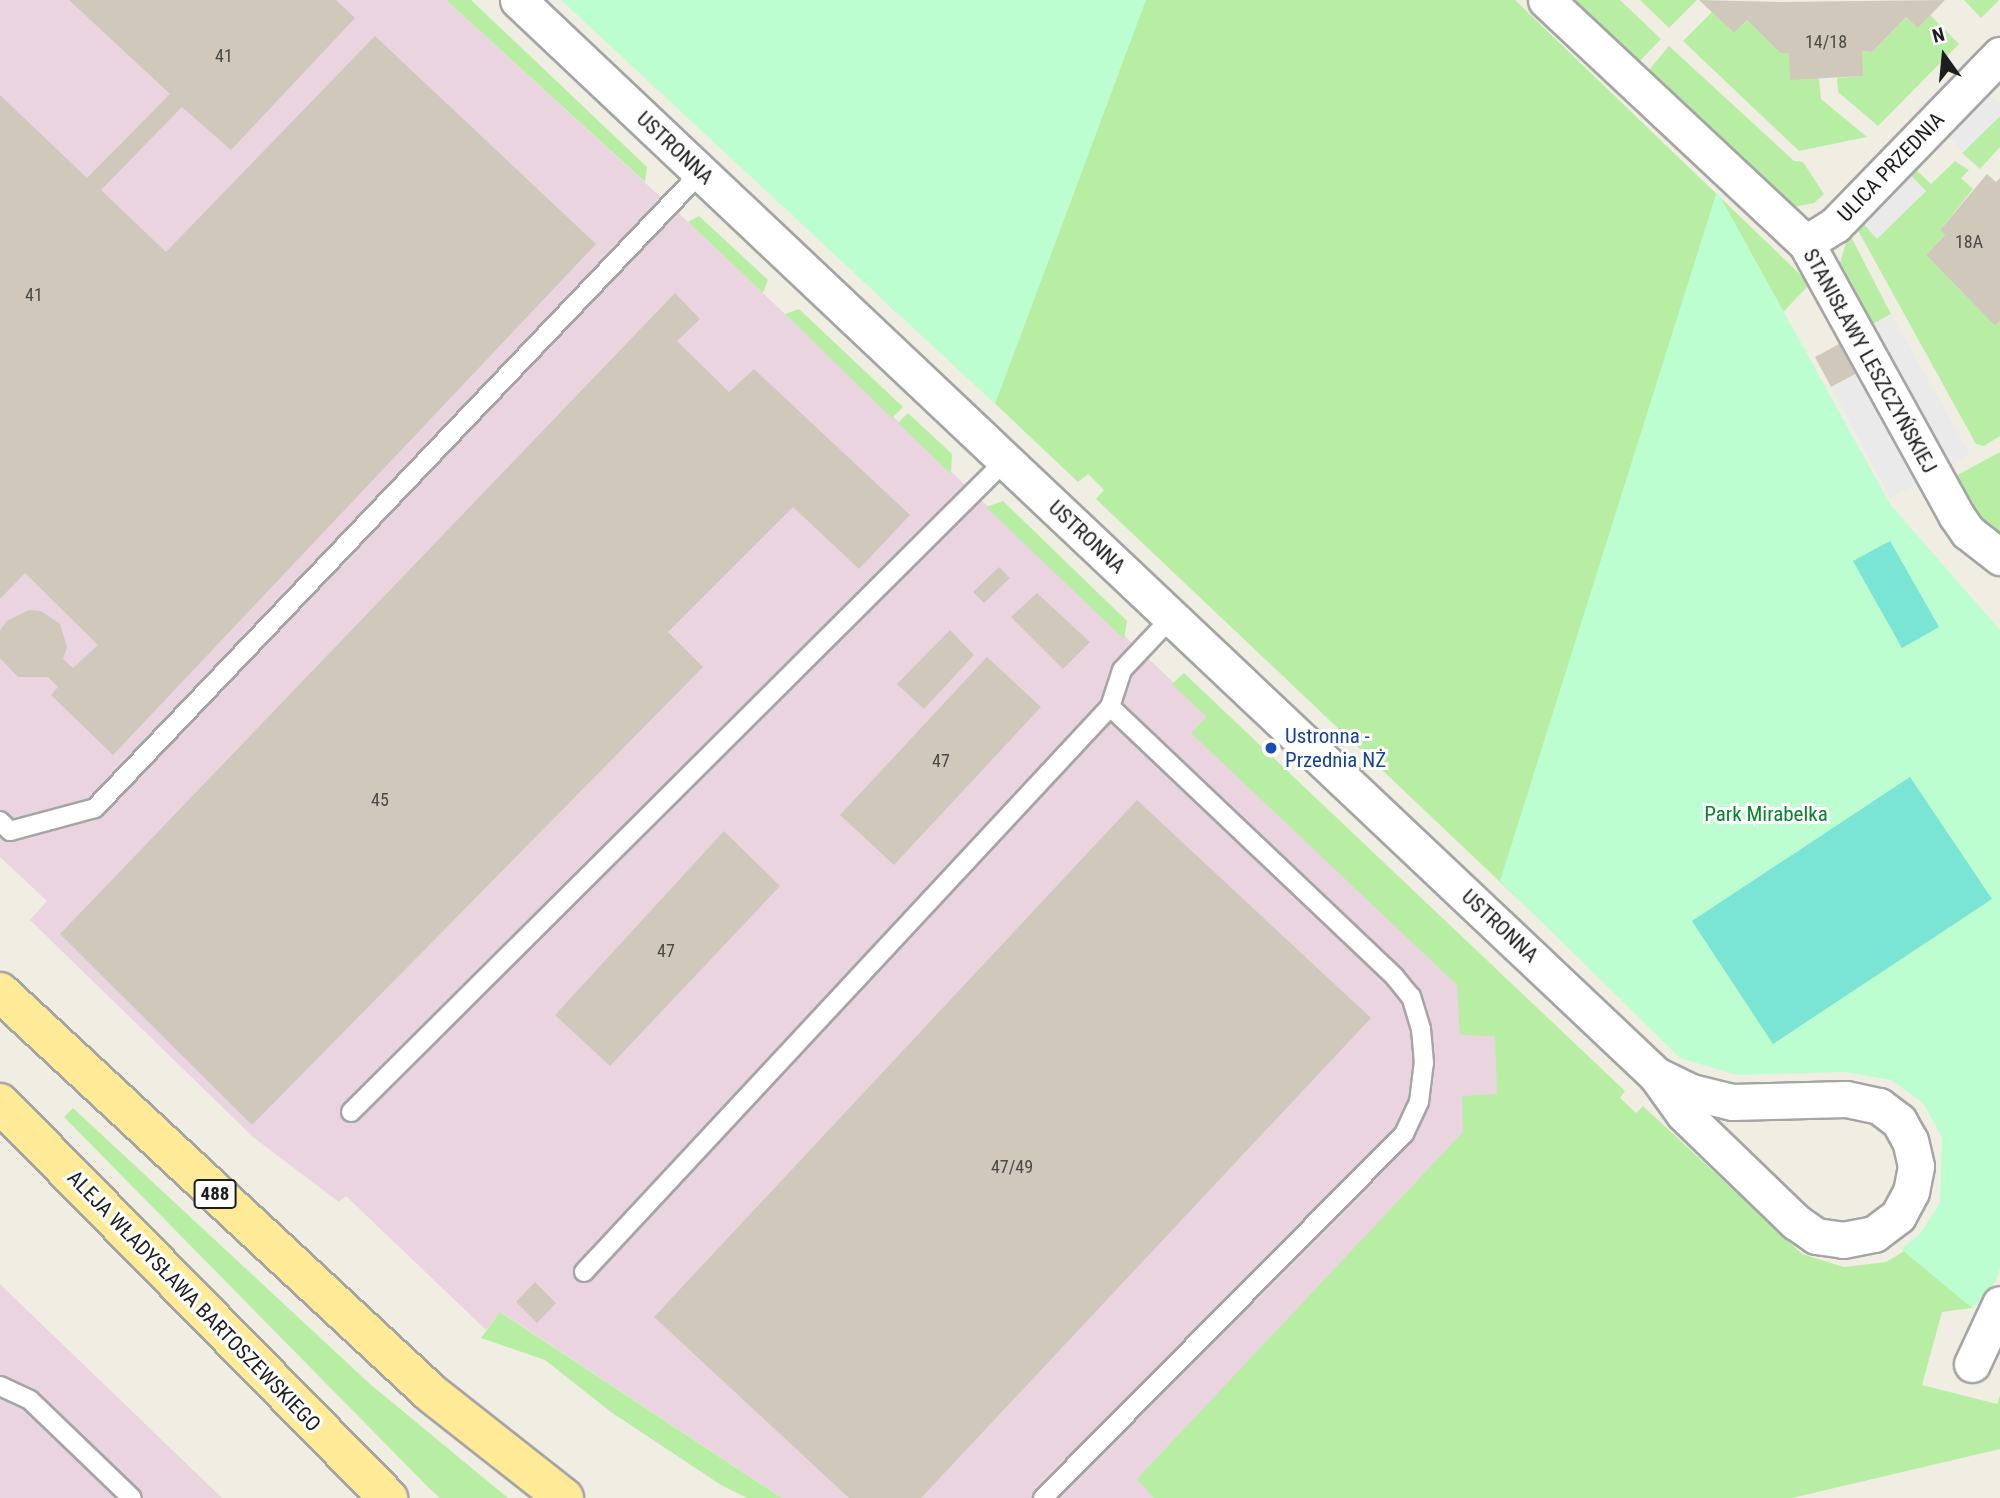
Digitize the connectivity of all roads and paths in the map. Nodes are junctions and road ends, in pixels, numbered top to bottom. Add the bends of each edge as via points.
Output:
1 (518, 0) edge
2 (1546, 0) edge
3 (2000, 55) edge
4 (701, 172) junction
5 (1806, 243) junction
6 (1006, 460) junction
7 (2000, 557) edge
8 (1172, 617) junction
9 (1110, 708) junction
10 (0, 821) edge
11 (0, 992) edge
12 (1656, 1075) junction
13 (0, 1103) edge
14 (351, 1112) dead end
15 (584, 1272) dead end
16 (2000, 1304) edge
17 (1972, 1364) dead end
18 (0, 1386) edge
19 (132, 1498) edge
20 (388, 1498) edge
21 (564, 1498) edge
22 (1044, 1498) edge

1 - 4 street, USTRONNA
2 - 5 street, STANISŁAWY LESZCZYŃSKIEJ
3 - 5 street, ULICA PRZEDNIA via 1835,225
4 - 6 street, USTRONNA
4 - 10 lane via 95,808 10,831
5 - 7 street, STANISŁAWY LESZCZYŃSKIEJ via 1956,515 1968,532
6 - 8 street, USTRONNA
6 - 14 lane
8 - 9 lane via 1122,670
8 - 12 street, USTRONNA
9 - 15 lane
9 - 22 lane via 1395,976 1411,998 1421,1029 1424,1063 1419,1102 1404,1134
11 - 21 main road, 488 via 432,1394
12 - 12 street, USTRONNA via 1684,1114 1816,1236 1843,1240 1874,1234 1898,1216 1911,1192 1916,1166 1910,1141 1899,1121 1879,1105 1846,1099 1732,1102 1691,1092
13 - 20 main road, ALEJA WŁADYSŁAWA BARTOSZEWSKIEGO
16 - 17 street
18 - 19 lane via 30,1400

